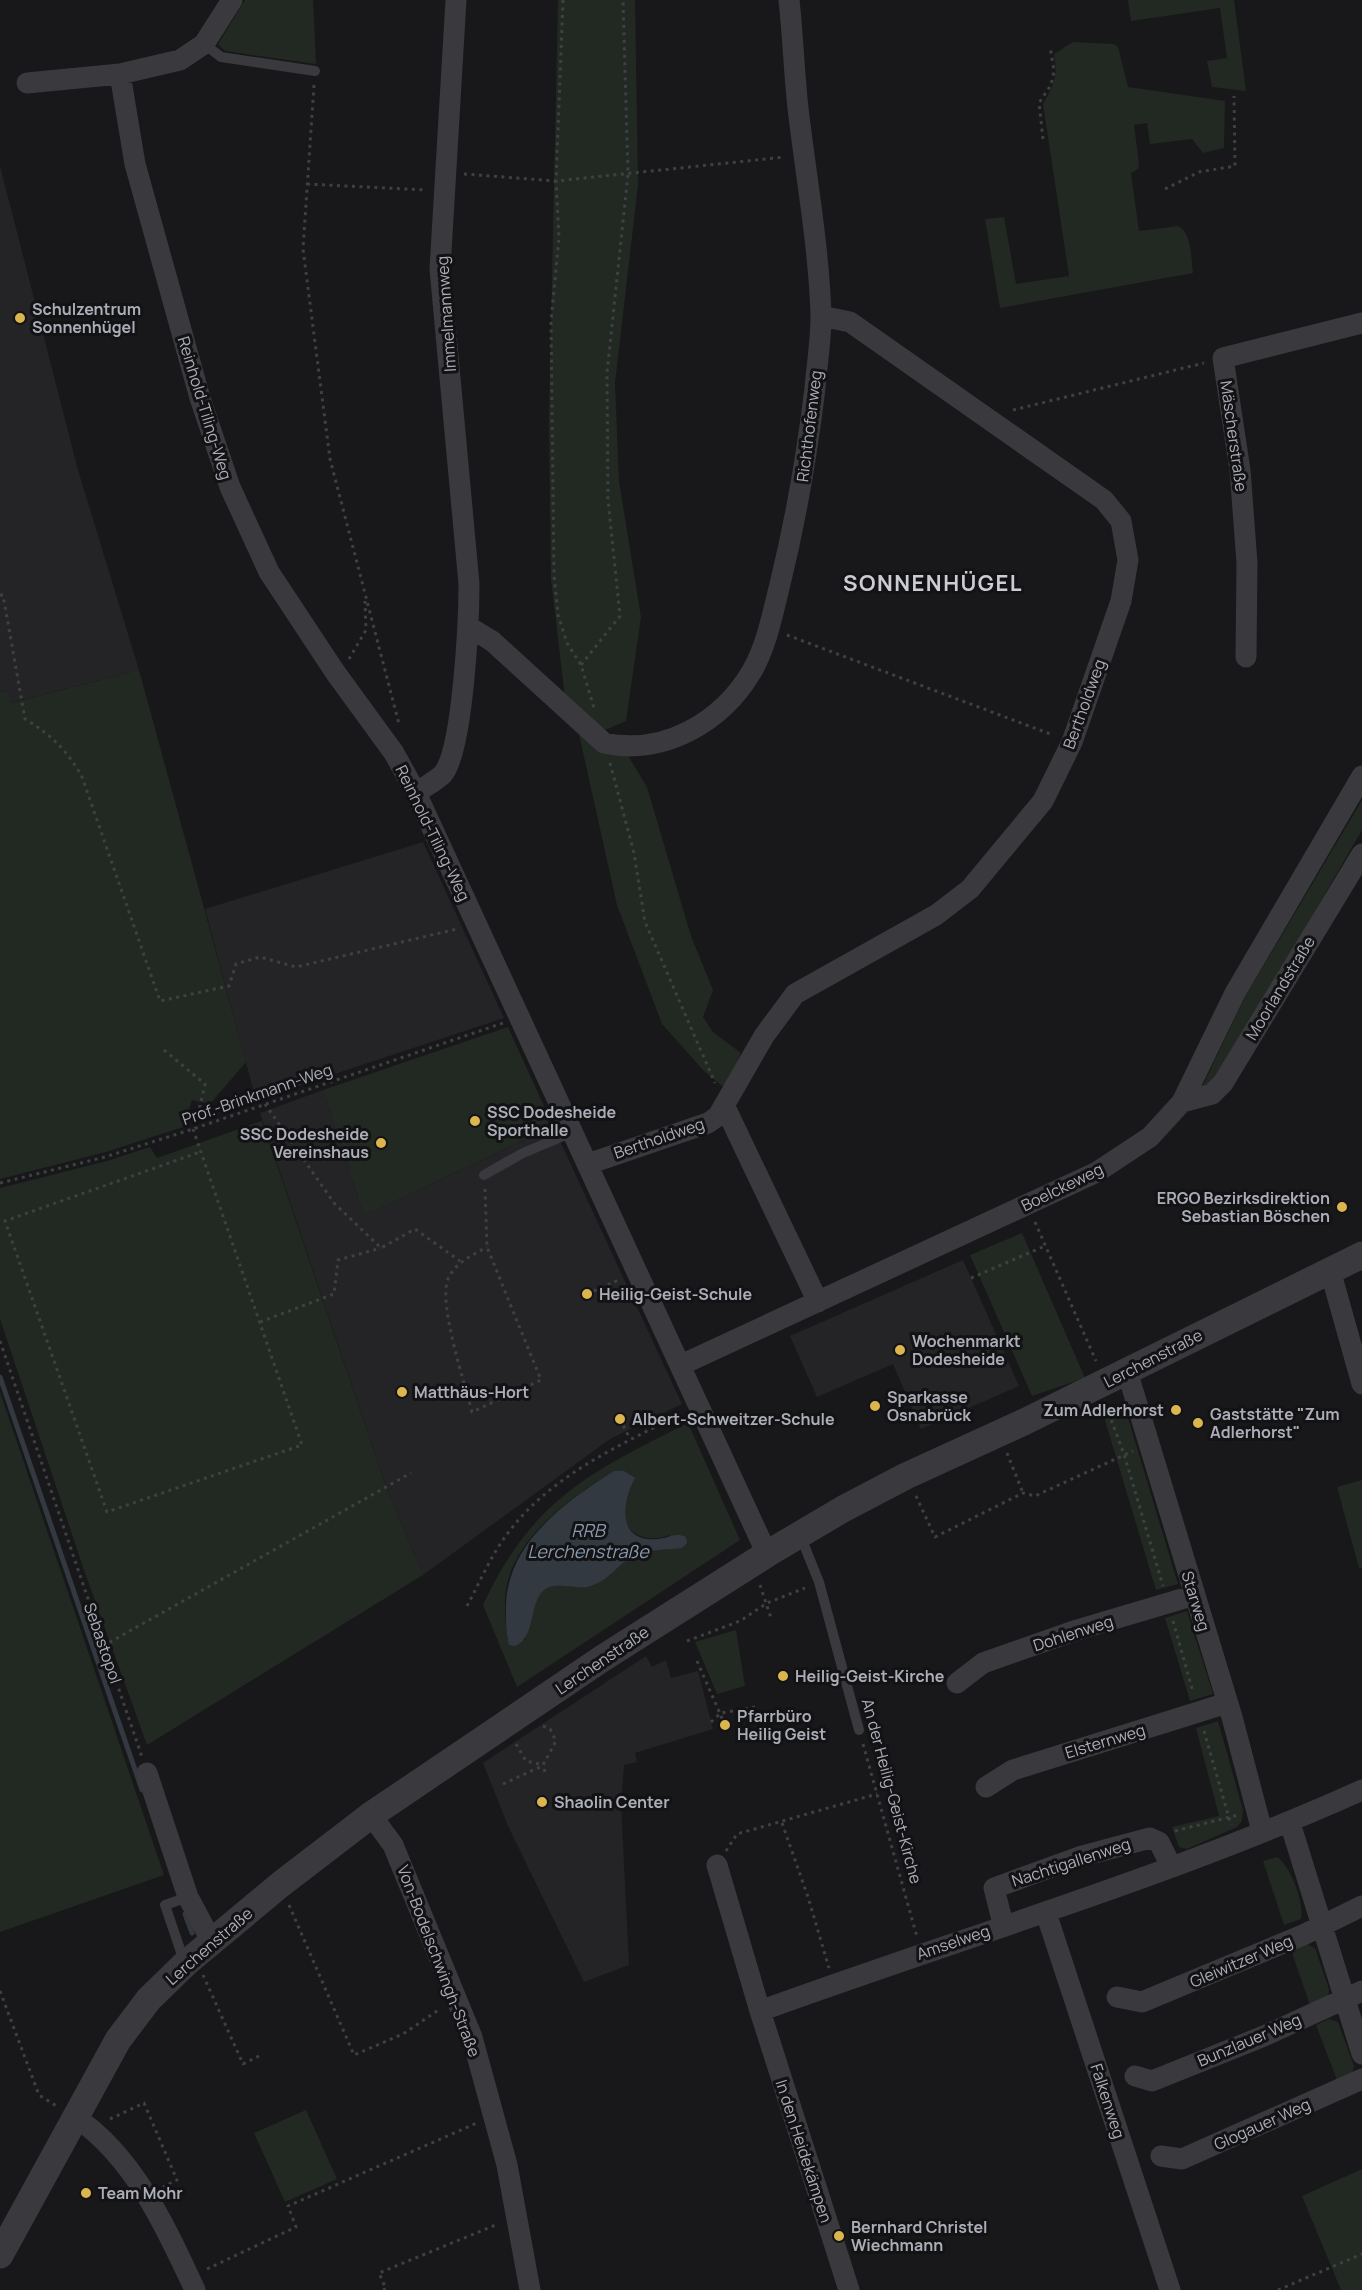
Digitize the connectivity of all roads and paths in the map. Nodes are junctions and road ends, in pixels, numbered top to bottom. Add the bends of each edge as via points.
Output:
1 (232, 0) edge
2 (456, 0) edge
3 (563, 0) edge
4 (623, 0) edge
5 (789, 0) edge
6 (204, 44) junction
7 (1050, 46) dead end
8 (315, 71) joint
9 (120, 75) junction
10 (27, 83) dead end
11 (1234, 96) dead end
12 (1042, 139) dead end
13 (805, 154) junction
14 (471, 174) dead end
15 (628, 174) junction
16 (556, 181) junction
17 (307, 184) junction
18 (1165, 189) dead end
19 (444, 190) junction
20 (821, 316) junction
21 (1362, 323) edge
22 (1223, 358) junction
23 (1013, 410) dead end
24 (365, 593) junction
25 (0, 595) edge
26 (469, 627) junction
27 (769, 628) junction
28 (1246, 657) dead end
29 (581, 665) junction
30 (335, 672) junction
31 (595, 708) dead end
32 (399, 726) dead end
33 (1072, 742) junction
34 (604, 743) junction
35 (1362, 776) edge
36 (416, 793) junction
37 (1362, 854) edge
38 (476, 924) junction
39 (519, 1017) junction
40 (164, 1050) dead end
41 (1182, 1102) junction
42 (265, 1104) junction
43 (725, 1107) junction
44 (194, 1129) junction
45 (573, 1132) junction
46 (200, 1152) junction
47 (588, 1164) junction
48 (484, 1175) joint
49 (0, 1184) edge
50 (1026, 1204) junction
51 (1046, 1246) junction
52 (487, 1247) junction
53 (381, 1248) junction
54 (1362, 1255) edge
55 (460, 1261) junction
56 (1330, 1270) junction
57 (638, 1272) junction
58 (971, 1278) dead end
59 (587, 1294) dead end
60 (818, 1302) junction
61 (260, 1322) junction
62 (1355, 1331) edge
63 (0, 1341) edge
64 (681, 1365) junction
65 (1116, 1377) junction
66 (1362, 1384) edge
67 (699, 1405) junction
68 (620, 1419) dead end
69 (999, 1434) junction
70 (630, 1440) junction
71 (1149, 1444) junction
72 (411, 1473) dead end
73 (906, 1476) junction
74 (1023, 1493) junction
75 (800, 1534) junction
76 (767, 1554) junction
77 (819, 1582) junction
78 (1194, 1595) junction
79 (767, 1603) junction
80 (467, 1605) dead end
81 (771, 1618) dead end
82 (687, 1641) dead end
83 (103, 1646) junction
84 (697, 1661) dead end
85 (957, 1683) dead end
86 (709, 1687) junction
87 (703, 1689) dead end
88 (1227, 1703) junction
89 (755, 1707) dead end
90 (529, 1708) junction
91 (721, 1713) junction
92 (711, 1722) dead end
93 (506, 1723) junction
94 (725, 1725) dead end
95 (860, 1730) joint
96 (543, 1765) junction
97 (545, 1772) dead end
98 (147, 1773) joint
99 (503, 1784) dead end
100 (986, 1787) dead end
101 (1362, 1790) edge
102 (877, 1794) junction
103 (1257, 1810) junction
104 (371, 1815) junction
105 (782, 1823) junction
106 (1290, 1823) junction
107 (1262, 1831) junction
108 (1150, 1838) junction
109 (717, 1865) joint
110 (1171, 1866) junction
111 (281, 1884) junction
112 (188, 1897) junction
113 (1362, 1906) edge
114 (1046, 1913) junction
115 (1003, 1924) junction
116 (1321, 1925) junction
117 (922, 1953) junction
118 (197, 1954) junction
119 (833, 1984) junction
120 (0, 1991) edge
121 (1353, 1995) edge
122 (1117, 1997) dead end
123 (456, 1998) junction
124 (760, 2011) junction
125 (1362, 2054) edge
126 (259, 2056) dead end
127 (1135, 2076) dead end
128 (1362, 2079) edge
129 (495, 2115) junction
130 (85, 2123) junction
131 (1161, 2156) dead end
132 (145, 2195) junction
133 (516, 2216) junction
134 (0, 2254) edge
135 (1362, 2254) edge
136 (192, 2283) edge
137 (384, 2290) edge
138 (530, 2290) edge
139 (849, 2290) edge
140 (1170, 2290) edge
141 (1278, 2290) edge

1 - 6 street
2 - 19 street, Immelmannweg
3 - 16 path
4 - 15 path
5 - 13 street, Richthofenweg
6 - 8 lane via 221,57
6 - 9 street via 180,60
7 - 12 path via 1052,78 1039,103
8 - 17 path
9 - 10 street
9 - 30 street, Reinhold-Tiling-Weg via 135,164 200,398 230,487 269,572
11 - 18 path via 1235,166 1199,172
13 - 15 path
13 - 20 street, Richthofenweg
14 - 16 path
15 - 16 path
15 - 29 path via 607,373 608,500 620,616
16 - 29 path via 559,238 550,321 554,575 558,615 567,643
17 - 19 path
17 - 24 path via 303,249 330,459
19 - 26 street, Immelmannweg via 440,268 469,584
20 - 27 street, Richthofenweg via 808,451
20 - 33 street, Bertholdweg via 850,322 1104,500 1121,521 1128,560 1121,601
21 - 22 street, Mäscherstraße
22 - 23 path
22 - 28 street, Mäscherstraße via 1240,470 1247,563
24 - 30 path via 366,630 348,660
24 - 32 path
25 - 38 path via 25,719 57,741 82,777 160,1000 229,986 236,964 260,957 296,967
26 - 34 street via 492,641
26 - 36 street, Immelmannweg via 454,751 442,774
27 - 33 path
27 - 34 street, Richthofenweg via 753,669 737,692 688,734 636,747
29 - 31 path
30 - 36 street, Reinhold-Tiling-Weg via 394,753
33 - 43 street, Bertholdweg via 1042,801 970,889 936,915 795,994 764,1035
34 - 43 path via 634,852 645,922
35 - 41 street, Boelckeweg via 1235,993
36 - 38 street, Reinhold-Tiling-Weg
37 - 41 street, Moorlandstraße via 1223,1083 1212,1094
38 - 39 street, Reinhold-Tiling-Weg
39 - 42 path, Prof.-Brinkmann-Weg
39 - 45 street, Reinhold-Tiling-Weg
40 - 44 path via 206,1084
41 - 50 street, Boelckeweg via 1150,1137 1106,1166
42 - 44 path, Prof.-Brinkmann-Weg
42 - 53 path via 334,1203
43 - 47 street, Bertholdweg via 708,1122
43 - 60 street
44 - 46 path
44 - 49 path, Prof.-Brinkmann-Weg
45 - 47 street, Reinhold-Tiling-Weg
45 - 48 lane
46 - 61 path
46 - 61 path via 5,1221 107,1512 303,1445
47 - 57 street, Reinhold-Tiling-Weg
48 - 52 path
50 - 51 path
50 - 60 street, Boelckeweg
51 - 58 path
51 - 65 path
52 - 55 path
52 - 55 path via 541,1380 472,1412 446,1305 448,1280
53 - 55 path via 415,1229
53 - 61 path via 338,1260 334,1294
54 - 56 street, Lerchenstraße
56 - 62 street
56 - 65 street, Lerchenstraße
57 - 59 path
57 - 64 street, Reinhold-Tiling-Weg
60 - 64 street, Boelckeweg
62 - 66 street
63 - 83 path, Sebastopol
64 - 67 street, Reinhold-Tiling-Weg
65 - 69 street, Lerchenstraße
65 - 71 street, Starweg
67 - 70 path
67 - 76 street, Reinhold-Tiling-Weg
68 - 70 path
69 - 73 street, Lerchenstraße
69 - 74 path
70 - 80 path via 534,1502 507,1534
71 - 74 path via 1035,1496
71 - 78 street, Starweg
72 - 83 path
73 - 74 path via 935,1537
73 - 75 street, Lerchenstraße
75 - 76 street, Lerchenstraße
75 - 77 lane, An der Heilig-Geist-Kirche
76 - 90 street, Lerchenstraße
77 - 79 path
77 - 95 lane, An der Heilig-Geist-Kirche
78 - 85 street, Dohlenweg via 983,1663
78 - 88 street, Starweg
79 - 81 path
79 - 82 path via 740,1621
83 - 98 path, Sebastopol
84 - 86 path
86 - 87 path
86 - 91 path
88 - 100 street, Elsternweg via 1013,1770
88 - 103 street, Starweg
89 - 91 path
90 - 93 street, Lerchenstraße
90 - 96 path via 556,1741
91 - 92 path
91 - 94 path
93 - 96 path via 526,1761
93 - 104 street, Lerchenstraße
95 - 102 path, An der Heilig-Geist-Kirche
96 - 97 path
96 - 99 path
98 - 112 street
101 - 106 street, Amselweg
102 - 105 path
102 - 117 path, An der Heilig-Geist-Kirche
103 - 107 street, Starweg
103 - 108 path
104 - 111 street, Lerchenstraße
104 - 123 street, Von-Bodelschwingh-Straße via 393,1845
105 - 109 path via 737,1834
105 - 119 path
106 - 107 street, Amselweg
106 - 116 street
107 - 110 street, Amselweg
108 - 110 street, Nachtigallenweg via 1159,1842
108 - 115 street, Nachtigallenweg via 1079,1857 994,1888
109 - 124 street
110 - 114 street, Amselweg
111 - 118 street, Lerchenstraße
111 - 123 path via 354,2055 403,2034
112 - 118 street
112 - 118 lane via 165,1905
113 - 116 street, Gleiwitzer Weg
114 - 115 street, Amselweg
114 - 140 street, Falkenweg
115 - 117 street, Amselweg
116 - 121 street
116 - 122 street, Gleiwitzer Weg via 1142,2002
117 - 119 street, Amselweg
118 - 126 path via 243,2064
118 - 130 street, Lerchenstraße via 149,1999 118,2040
119 - 124 street, Amselweg
120 - 130 path via 39,2096
121 - 125 street
121 - 127 street, Bunzlauer Weg via 1152,2081
123 - 129 street, Von-Bodelschwingh-Straße
124 - 139 street, In den Heidekämpen
128 - 131 street, Glogauer Weg via 1182,2159
129 - 133 street, Von-Bodelschwingh-Straße
129 - 136 path via 288,2206 296,2227
130 - 132 street via 113,2149
130 - 132 path via 110,2119 144,2103 177,2180
130 - 134 street, Lerchenstraße
132 - 136 street
133 - 137 path via 379,2273
133 - 138 street, Von-Bodelschwingh-Straße
135 - 141 path

